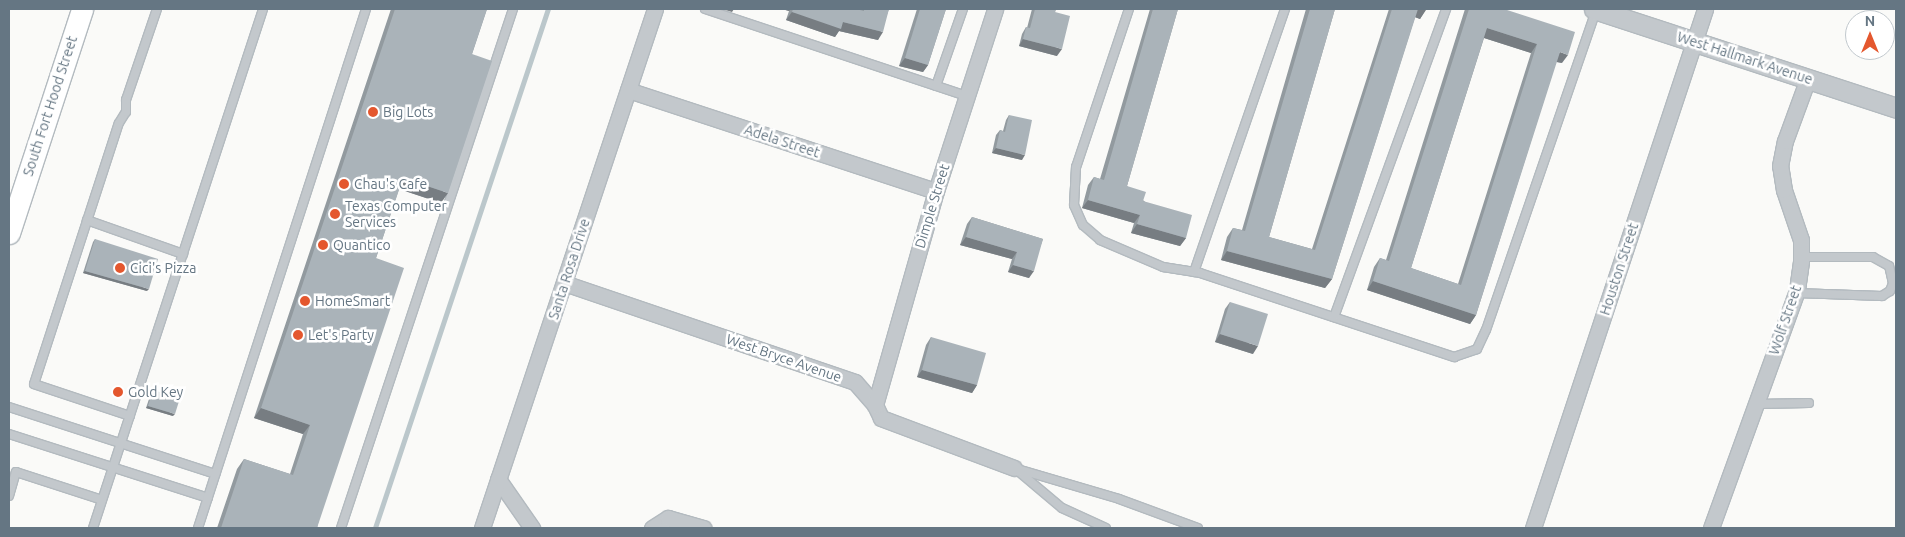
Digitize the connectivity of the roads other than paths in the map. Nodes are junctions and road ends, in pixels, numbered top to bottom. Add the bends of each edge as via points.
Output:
1 (82, 9) edge
2 (157, 9) edge
3 (264, 9) edge
4 (366, 9) edge
5 (513, 9) edge
6 (655, 9) edge
7 (705, 9) edge
8 (963, 9) edge
9 (995, 9) edge
10 (1129, 9) edge
11 (1285, 9) edge
12 (1446, 9) edge
13 (1595, 9) edge
14 (1704, 9) edge
15 (1694, 42) junction
16 (1808, 78) junction
17 (936, 86) junction
18 (628, 90) junction
19 (967, 96) junction
20 (1896, 108) edge
21 (936, 191) junction
22 (87, 220) junction
23 (9, 233) edge
24 (183, 254) junction
25 (1801, 257) junction
26 (1194, 272) junction
27 (564, 283) junction
28 (1796, 293) junction
29 (1334, 317) junction
30 (1809, 403) dead end
31 (1756, 404) junction
32 (875, 405) junction
33 (9, 407) edge
34 (130, 416) junction
35 (9, 434) edge
36 (121, 444) junction
37 (113, 468) junction
38 (1014, 468) junction
39 (215, 474) junction
40 (498, 479) junction
41 (9, 496) edge
42 (208, 498) junction
43 (102, 500) junction
44 (93, 528) edge
45 (198, 528) edge
46 (341, 528) edge
47 (482, 528) edge
48 (532, 528) edge
49 (652, 528) edge
50 (704, 528) edge
51 (1106, 528) edge
52 (1198, 528) edge
53 (1533, 528) edge
54 (1711, 528) edge

1 - 23 main road, South Fort Hood Street
2 - 22 lane via 126,100 126,112 119,123
3 - 24 lane
4 - 39 lane
5 - 46 lane
6 - 18 street, Santa Rosa Drive
7 - 17 lane
8 - 17 lane
9 - 19 street, Dimple Street
10 - 26 lane via 1076,168 1074,205 1083,225 1100,240 1164,267
11 - 26 lane
12 - 29 lane
13 - 15 street, West Hallmark Avenue
13 - 29 lane via 1477,348 1454,357
14 - 15 street, Houston Street
15 - 16 street, West Hallmark Avenue
15 - 53 street, Houston Street
16 - 20 street, West Hallmark Avenue
16 - 25 street, Wolf Street via 1785,141 1780,166 1800,240
17 - 19 lane
18 - 21 street, Adela Street
18 - 27 street, Santa Rosa Drive
19 - 21 street, Dimple Street
21 - 32 street, Dimple Street
22 - 24 lane
22 - 34 lane via 34,384
24 - 34 lane
25 - 28 street, Wolf Street
25 - 28 lane via 1873,256 1889,266 1893,283 1890,291 1882,296
26 - 29 lane
27 - 32 street, West Bryce Avenue via 855,382
27 - 40 street, Santa Rosa Drive
28 - 31 street, Wolf Street
30 - 31 lane
31 - 54 street, Wolf Street
32 - 38 street, West Bryce Avenue via 881,418
33 - 36 lane
34 - 36 lane
35 - 37 lane
36 - 37 lane
36 - 39 lane
37 - 42 lane
37 - 43 lane
38 - 51 lane, West Bryce Avenue via 1062,508
38 - 52 lane, West Bryce Avenue via 1119,499
39 - 42 lane
40 - 47 street, Santa Rosa Drive
40 - 48 street
41 - 43 lane via 16,472
42 - 45 lane
43 - 44 lane
49 - 50 street via 668,518

